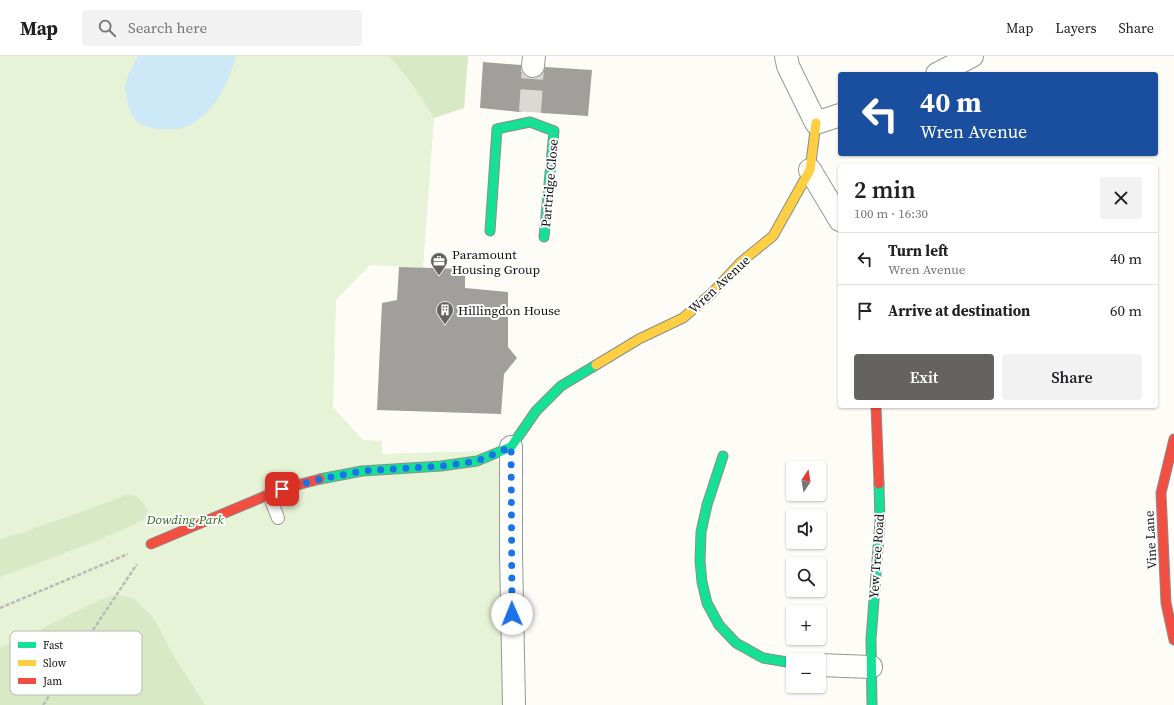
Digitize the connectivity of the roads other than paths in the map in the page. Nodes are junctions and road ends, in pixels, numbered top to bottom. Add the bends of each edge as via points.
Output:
1 (786, 56) edge
2 (972, 56) edge
3 (941, 72) edge
4 (838, 116) edge
5 (816, 123) junction
6 (810, 170) junction
7 (838, 217) edge
8 (490, 231) dead end
9 (544, 237) dead end
10 (876, 408) edge
11 (1174, 439) edge
12 (511, 447) junction
13 (723, 456) dead end
14 (269, 494) junction
15 (278, 518) dead end
16 (151, 544) road end
17 (1174, 640) edge
18 (786, 662) edge
19 (826, 665) edge
20 (871, 667) junction
21 (514, 705) edge
22 (872, 705) edge

1 - 5 street via 788,66
2 - 3 street
4 - 5 street
5 - 6 street, Wren Avenue
6 - 7 street
6 - 12 street, Wren Avenue via 773,236 741,262 713,292 683,318 639,339 561,386 536,411
8 - 9 street, Partridge Close via 498,129 530,117 554,130
10 - 20 street, Yew Tree Road via 880,522
11 - 17 street, Vine Lane via 1161,493 1166,602
12 - 14 street via 477,461 362,471 321,479
12 - 21 street
13 - 18 street via 700,532 702,582 707,602 719,625 736,643 763,658
14 - 15 lane
14 - 16 street
19 - 20 street
20 - 22 street, Yew Tree Road

